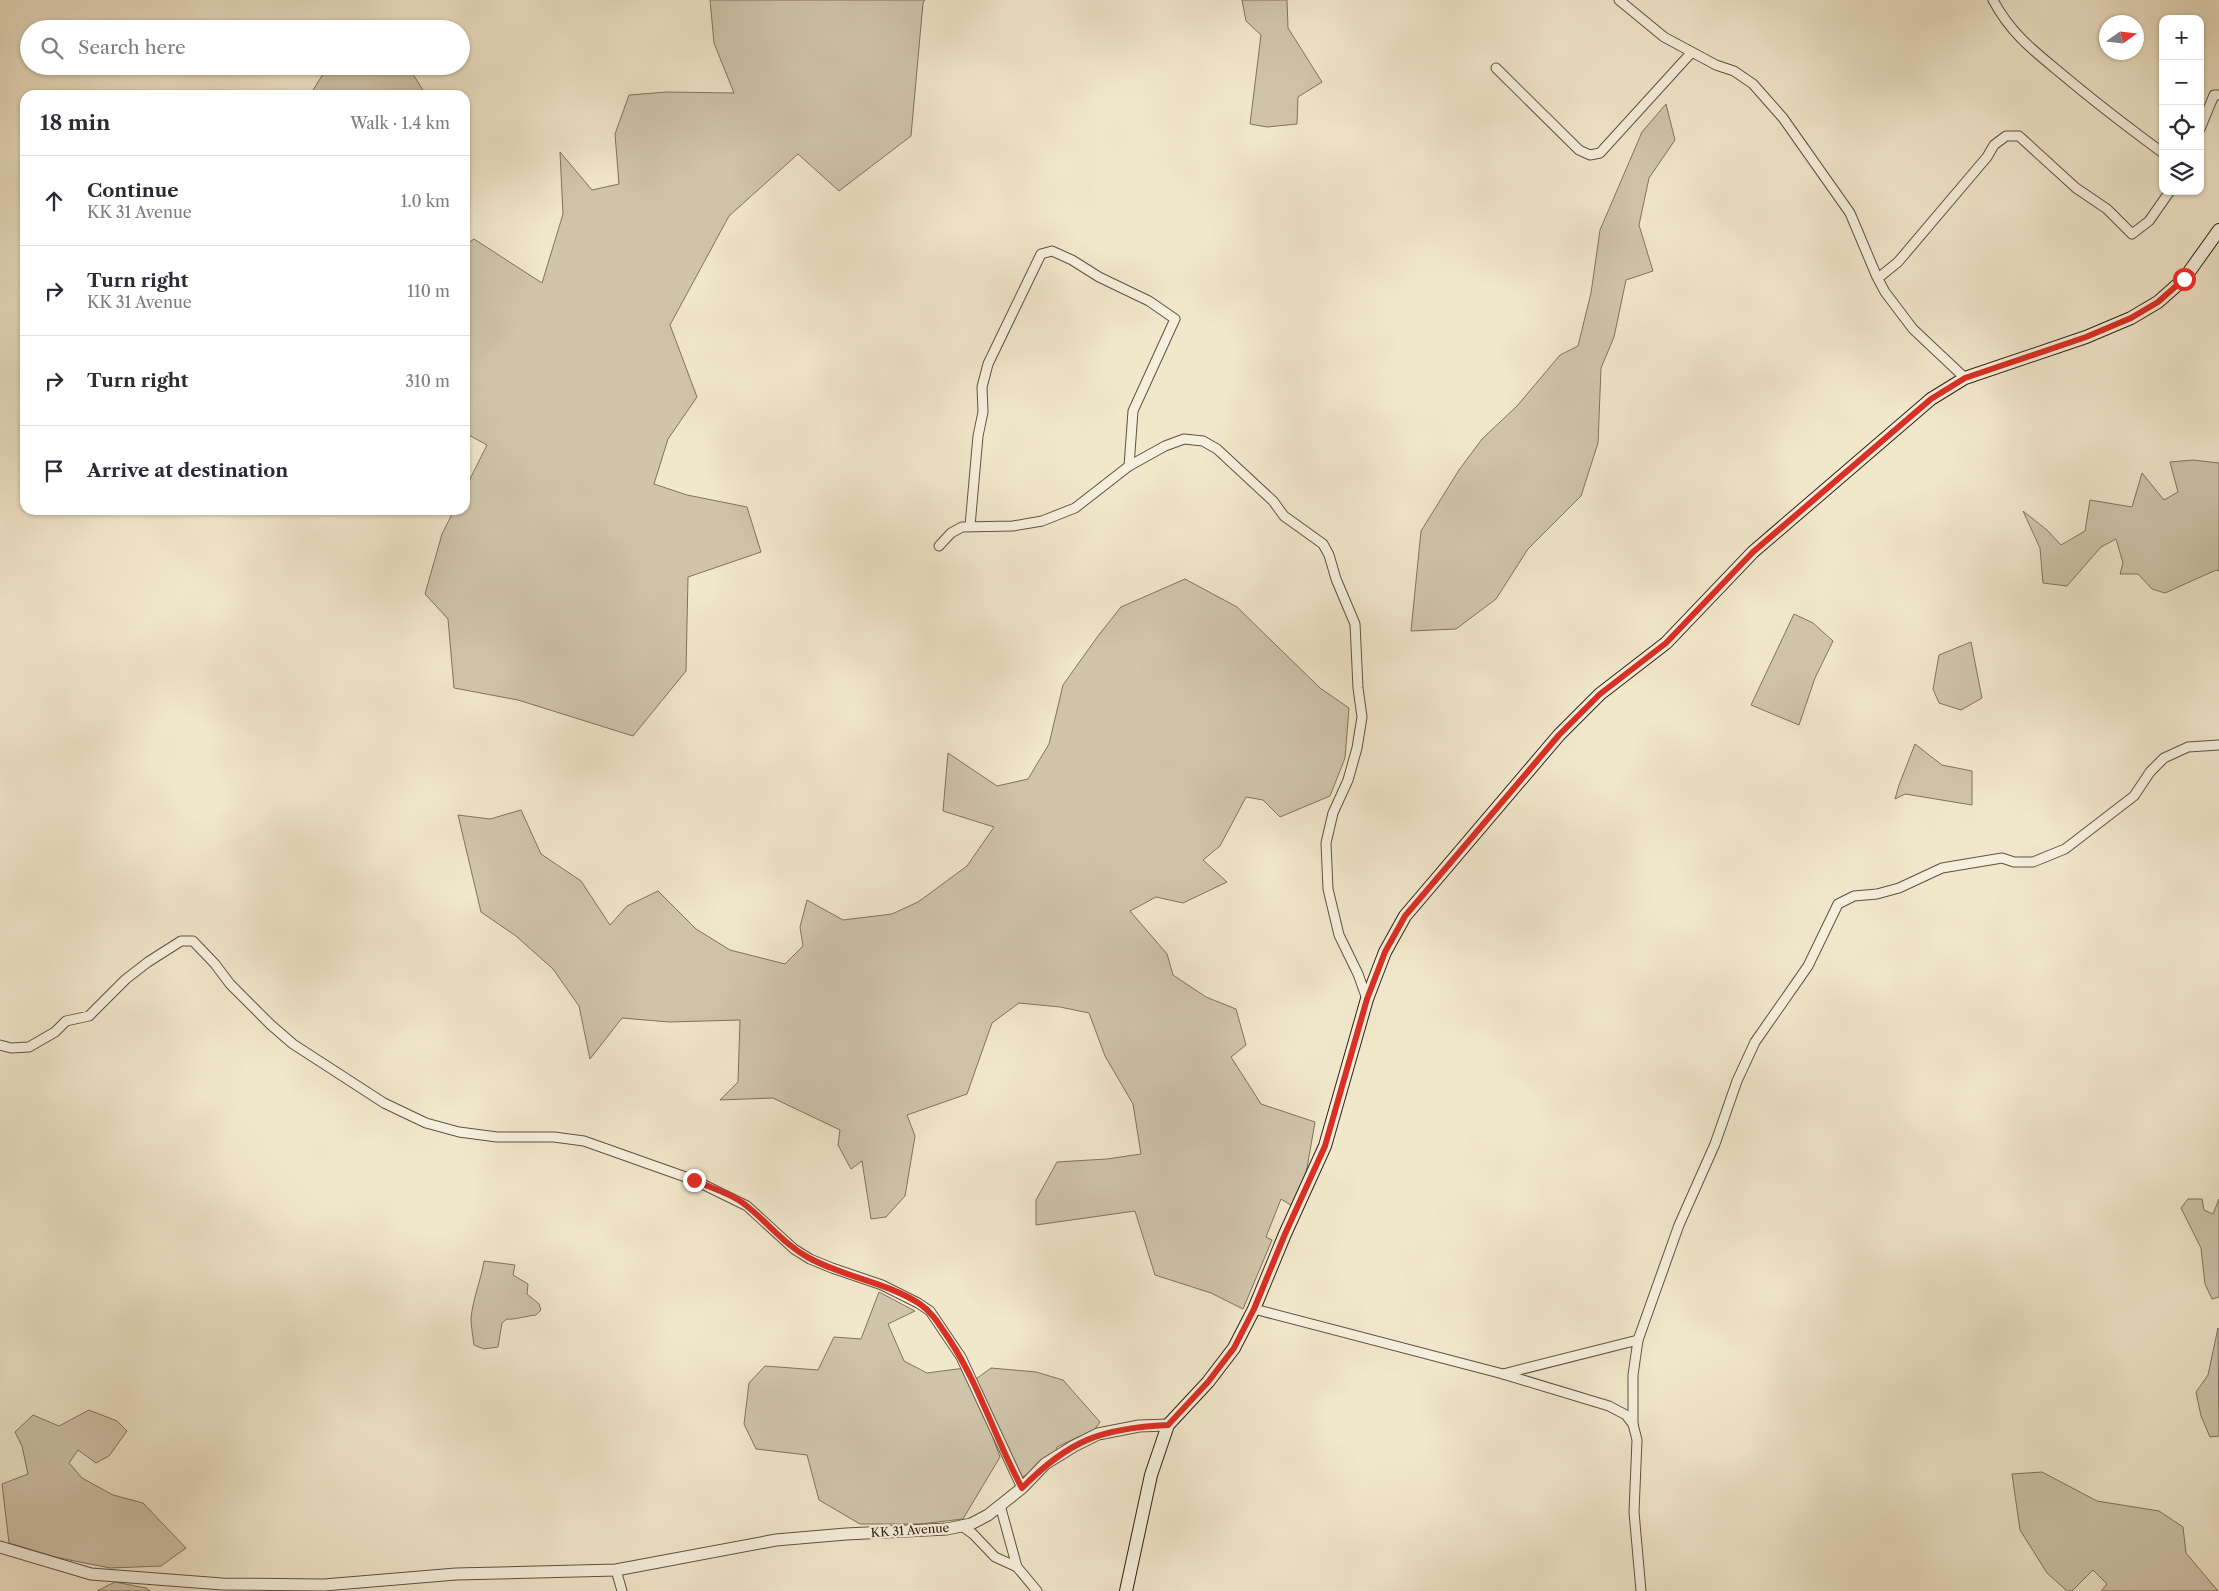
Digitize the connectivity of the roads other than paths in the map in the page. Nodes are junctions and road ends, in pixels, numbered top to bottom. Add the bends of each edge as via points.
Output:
1 (1619, 0) edge
2 (1993, 0) edge
3 (1691, 53) junction
4 (1496, 68) dead end
5 (2219, 96) edge
6 (2204, 119) edge
7 (2159, 150) edge
8 (2167, 195) edge
9 (2219, 230) edge
10 (1882, 275) dead end
11 (1965, 378) junction
12 (1129, 466) junction
13 (970, 526) junction
14 (939, 546) dead end
15 (2219, 745) edge
16 (1367, 999) junction
17 (0, 1045) edge
18 (1254, 1309) junction
19 (1638, 1340) junction
20 (1503, 1374) junction
21 (1633, 1424) junction
22 (1168, 1425) junction
23 (1022, 1488) junction
24 (1000, 1505) junction
25 (962, 1526) junction
26 (0, 1548) edge
27 (1018, 1567) junction
28 (616, 1570) junction
29 (622, 1591) edge
30 (1037, 1591) edge
31 (1126, 1591) edge
32 (1641, 1591) edge

1 - 3 street via 1658,33
2 - 7 street via 2014,32 2035,54
3 - 4 street via 1600,153 1590,156 1579,150
3 - 11 street via 1734,71 1753,84 1783,118 1850,213 1885,292 1913,329
5 - 6 street via 2214,95
8 - 10 street via 2149,220 2132,234 2107,208 2076,188 2020,136 2006,136 1994,145 1898,262
9 - 11 main road via 2184,279 2158,302 2131,318 2086,337
11 - 16 main road via 1931,399 1753,552 1666,643 1600,694 1559,735 1405,916 1385,952
12 - 13 street via 1074,508 1050,518 1013,526
12 - 13 street via 1133,410 1175,319 1150,301 1072,260 1052,251 1041,254 988,364 982,387 983,412
12 - 16 street via 1184,439 1203,441 1217,449 1284,516 1323,544 1329,555 1355,624 1362,717 1348,780 1333,813 1326,843 1328,889 1339,934
13 - 14 street via 962,526 951,533
15 - 19 street via 2188,747 2164,758 2134,796 2065,849 2033,862 2002,858 1942,868 1899,888 1854,896 1838,904 1808,966 1755,1042 1737,1081 1715,1144 1679,1225
16 - 18 main road via 1325,1146
17 - 23 street via 29,1047 55,1032 66,1021 89,1016 148,962 181,941 193,941 270,1025 293,1044 384,1103 426,1123 459,1132 584,1141 694,1180 747,1206 794,1249 810,1258 882,1285 918,1303 933,1315 961,1357
18 - 20 street
18 - 22 main road via 1234,1348
19 - 20 street
19 - 21 street via 1633,1375
20 - 21 street via 1609,1406 1626,1415
21 - 32 street via 1637,1440 1634,1512
22 - 23 street, KK 31 Avenue via 1139,1426 1098,1434 1045,1464
22 - 31 main road via 1151,1475
23 - 24 street, KK 31 Avenue
24 - 25 street, KK 31 Avenue via 988,1515
24 - 27 street
25 - 27 street via 995,1557
25 - 28 street, KK 31 Avenue via 776,1540
26 - 28 street, KK 31 Avenue via 91,1574 222,1584 324,1585 456,1574
27 - 30 street
28 - 29 street

